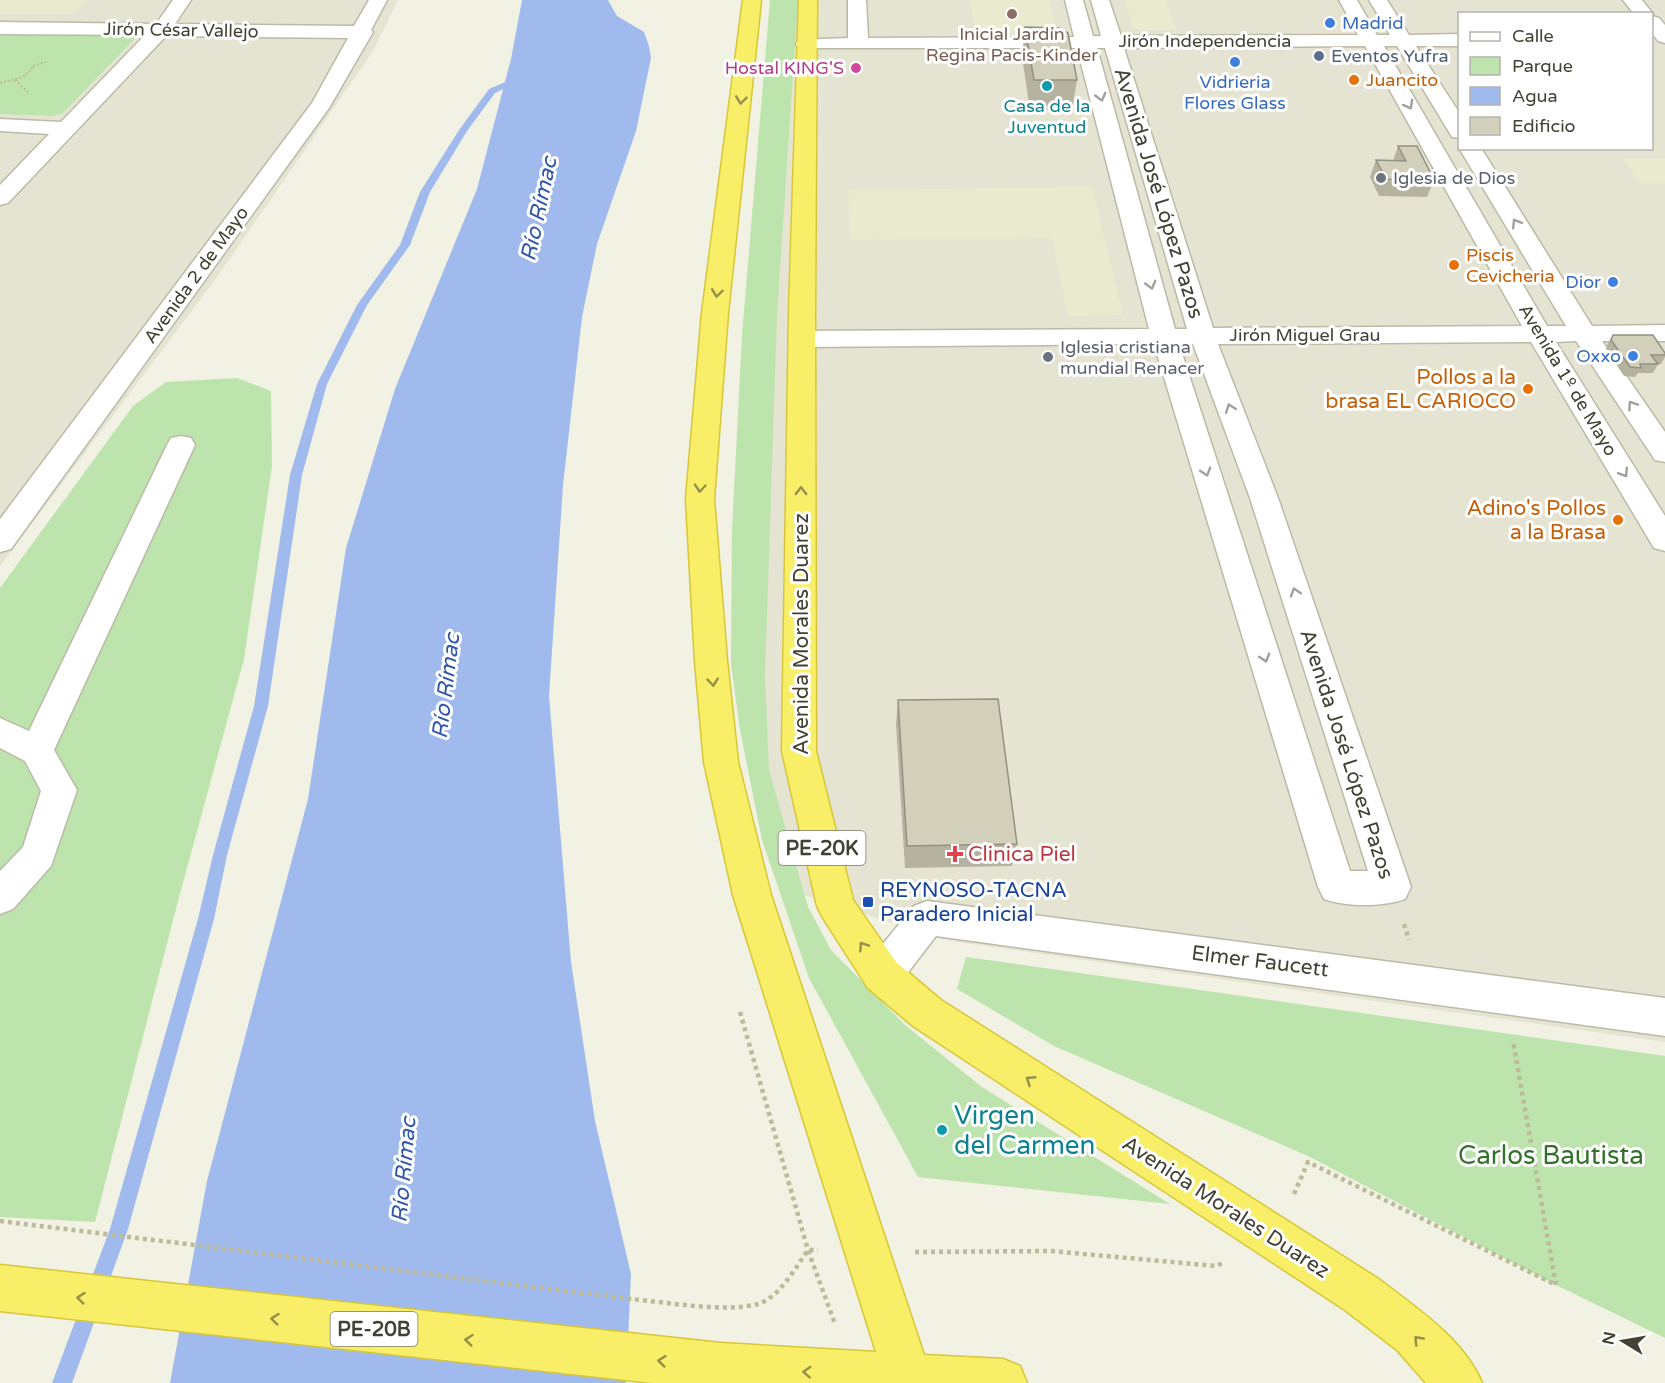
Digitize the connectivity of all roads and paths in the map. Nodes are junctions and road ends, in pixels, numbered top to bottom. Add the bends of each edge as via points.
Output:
1 (182, 0) edge
2 (378, 0) edge
3 (752, 0) edge
4 (808, 0) edge
5 (857, 0) edge
6 (1074, 0) edge
7 (1100, 0) edge
8 (1348, 0) edge
9 (1378, 0) edge
10 (1632, 0) edge
11 (1642, 12) edge
12 (1653, 23) edge
13 (0, 28) edge
14 (161, 30) junction
15 (363, 32) junction
16 (1665, 38) edge
17 (1458, 40) edge
18 (1100, 41) junction
19 (1373, 41) junction
20 (1404, 41) junction
21 (858, 43) junction
22 (806, 44) junction
23 (31, 62) dead end
24 (0, 83) edge
25 (0, 125) edge
26 (66, 129) junction
27 (1458, 129) edge
28 (1471, 150) edge
29 (0, 198) edge
30 (1665, 333) edge
31 (1540, 334) junction
32 (1584, 334) junction
33 (1202, 335) junction
34 (1164, 336) junction
35 (802, 339) junction
36 (181, 445) dead end
37 (1665, 453) edge
38 (1665, 540) edge
39 (0, 541) edge
40 (0, 732) edge
41 (37, 752) junction
42 (1392, 887) junction
43 (0, 897) edge
44 (882, 975) junction
45 (1422, 984) junction
46 (1504, 995) junction
47 (1665, 1017) edge
48 (2, 1221) edge
49 (1274, 1239) junction
50 (869, 1252) junction
51 (13, 1290) edge
52 (908, 1380) edge
53 (1003, 1383) edge
54 (1458, 1383) edge

1 - 14 street
2 - 15 street, Avenida 2 de Mayo
3 -> 50 highway via 715,313 699,500 712,672 721,762 752,895
4 - 22 highway, Avenida Morales Duarez / PE-20K
5 - 21 street
6 - 18 street, Avenida José López Pazos
7 - 18 street, Avenida José López Pazos
8 - 19 street, Avenida 1º de Mayo
9 - 20 street
10 - 11 street
12 - 16 street
13 - 14 street, Jirón César Vallejo
14 - 15 street, Jirón César Vallejo
14 - 26 street
15 - 39 street, Avenida 2 de Mayo via 322,104
17 - 20 street, Jirón Independencia
18 - 19 street, Jirón Independencia
18 - 21 street, Jirón Independencia
18 - 33 street, Avenida José López Pazos
18 -> 34 street, Avenida José López Pazos
19 - 20 street, Jirón Independencia
19 -> 31 street, Avenida 1º de Mayo
20 - 27 street
21 - 22 street, Jirón Independencia
22 - 35 highway, Avenida Morales Duarez / PE-20K
23 - 24 path via 33,69 29,73
25 - 26 street
26 - 29 street
32 -> 28 street, Avenida 1º de Mayo
30 - 32 street, Jirón Miguel Grau
31 - 32 street, Jirón Miguel Grau
31 - 33 street, Jirón Miguel Grau
31 -> 38 street, Avenida 1º de Mayo
37 -> 32 street, Avenida 1º de Mayo
33 - 34 street, Jirón Miguel Grau
42 -> 33 street, Avenida José López Pazos via 1264,498
34 - 35 street, Jirón Miguel Grau
34 -> 42 street, Avenida José López Pazos via 1337,887
44 -> 35 highway, Avenida Morales Duarez / PE-20K via 836,906 799,751
36 - 41 street
40 - 41 street
41 - 43 street via 59,790 38,855
42 - 45 path
44 - 45 street, Elmer Faucett via 927,918
49 -> 44 highway, Avenida Morales Duarez / PE-20K via 927,1013
45 - 46 street, Elmer Faucett
46 - 47 street, Elmer Faucett
46 - 49 path via 1556,1285 1308,1162
48 - 50 path via 631,1299 722,1306 759,1304 785,1284 808,1250
49 - 50 path via 1216,1266 1051,1251
54 -> 49 highway, Avenida Morales Duarez / PE-20K via 1404,1327 1361,1294
50 - 52 highway
52 -> 51 highway, PE-20B via 721,1367
52 - 53 highway, PE-20B

